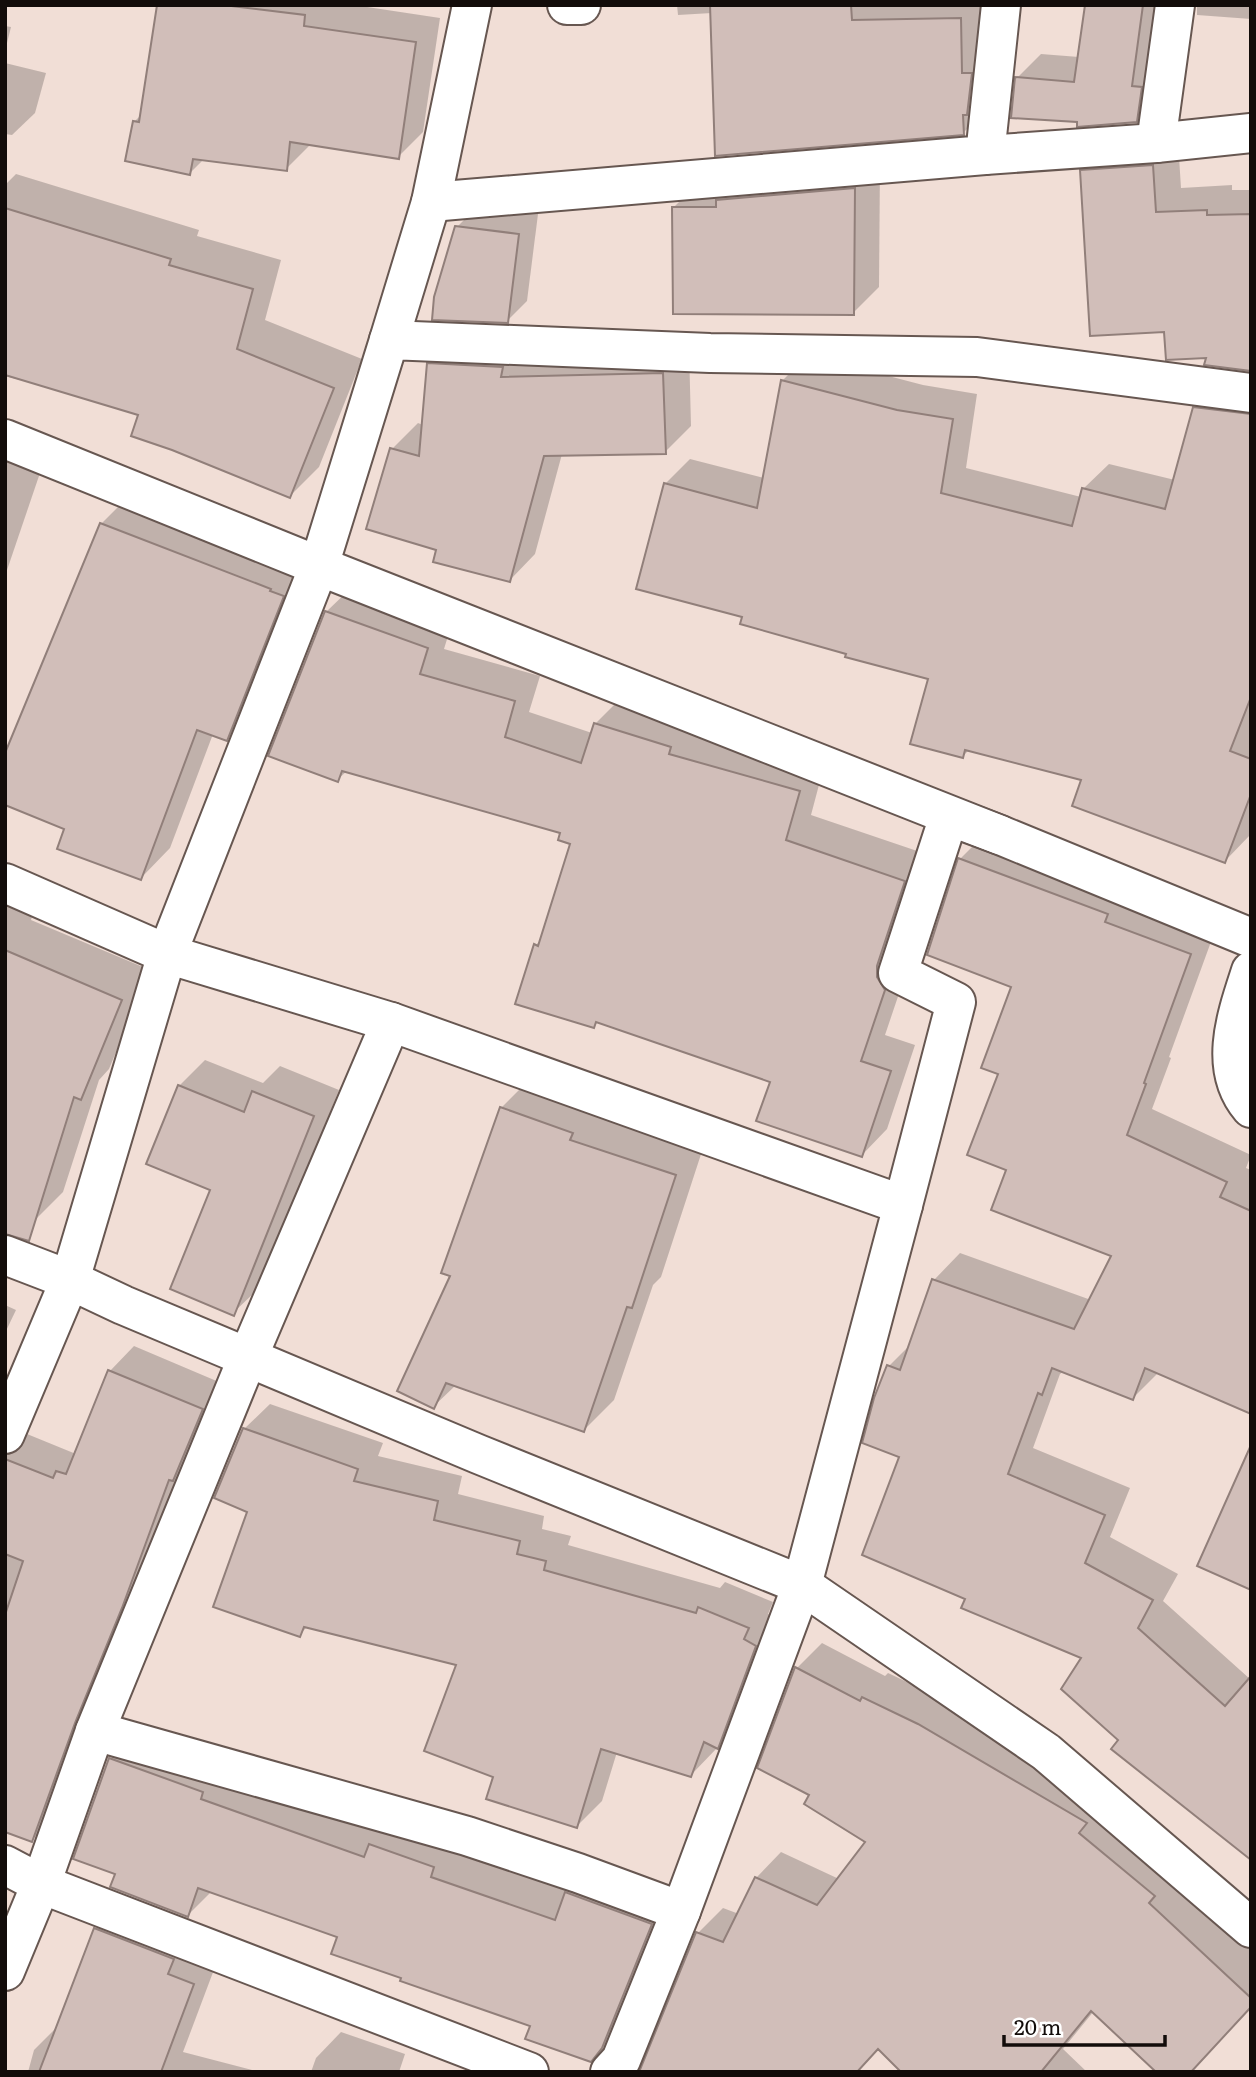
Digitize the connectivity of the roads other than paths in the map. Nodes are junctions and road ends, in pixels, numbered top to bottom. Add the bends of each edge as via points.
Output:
1 (472, 5) edge
2 (567, 5) edge
3 (581, 5) edge
4 (1000, 5) edge
5 (1175, 5) edge
6 (1251, 133) edge
7 (1156, 143) junction
8 (985, 155) junction
9 (431, 202) junction
10 (389, 340) junction
11 (1251, 393) edge
12 (5, 439) edge
13 (319, 566) junction
14 (1000, 835) junction
15 (5, 883) edge
16 (1251, 938) edge
17 (167, 954) junction
18 (1251, 971) edge
19 (391, 1022) junction
20 (1251, 1108) edge
21 (903, 1205) junction
22 (5, 1255) edge
23 (71, 1280) junction
24 (248, 1357) junction
25 (5, 1434) edge
26 (802, 1585) junction
27 (95, 1731) junction
28 (5, 1865) edge
29 (41, 1884) junction
30 (681, 1911) junction
31 (1251, 1928) edge
32 (5, 1971) edge
33 (529, 2072) edge
34 (610, 2072) edge

1 - 9 street
2 - 3 street
4 - 8 street
5 - 7 street
6 - 7 street
7 - 8 street
8 - 9 street
9 - 10 street
10 - 11 street via 710,353 977,357
10 - 13 street
12 - 13 street
13 - 14 street
13 - 17 street
14 - 16 street
14 - 21 street via 949,816 898,973 956,1002
15 - 17 street
17 - 19 street
17 - 23 street
18 - 20 street via 1233,1028 1232,1055
19 - 21 street
19 - 24 street
21 - 26 street
22 - 23 street
23 - 24 street
23 - 25 street
24 - 26 street
24 - 27 street
26 - 30 street
26 - 31 street via 1046,1752
27 - 29 street
27 - 30 street via 467,1836
28 - 29 street
29 - 32 street
29 - 33 street
30 - 34 street via 621,2060

